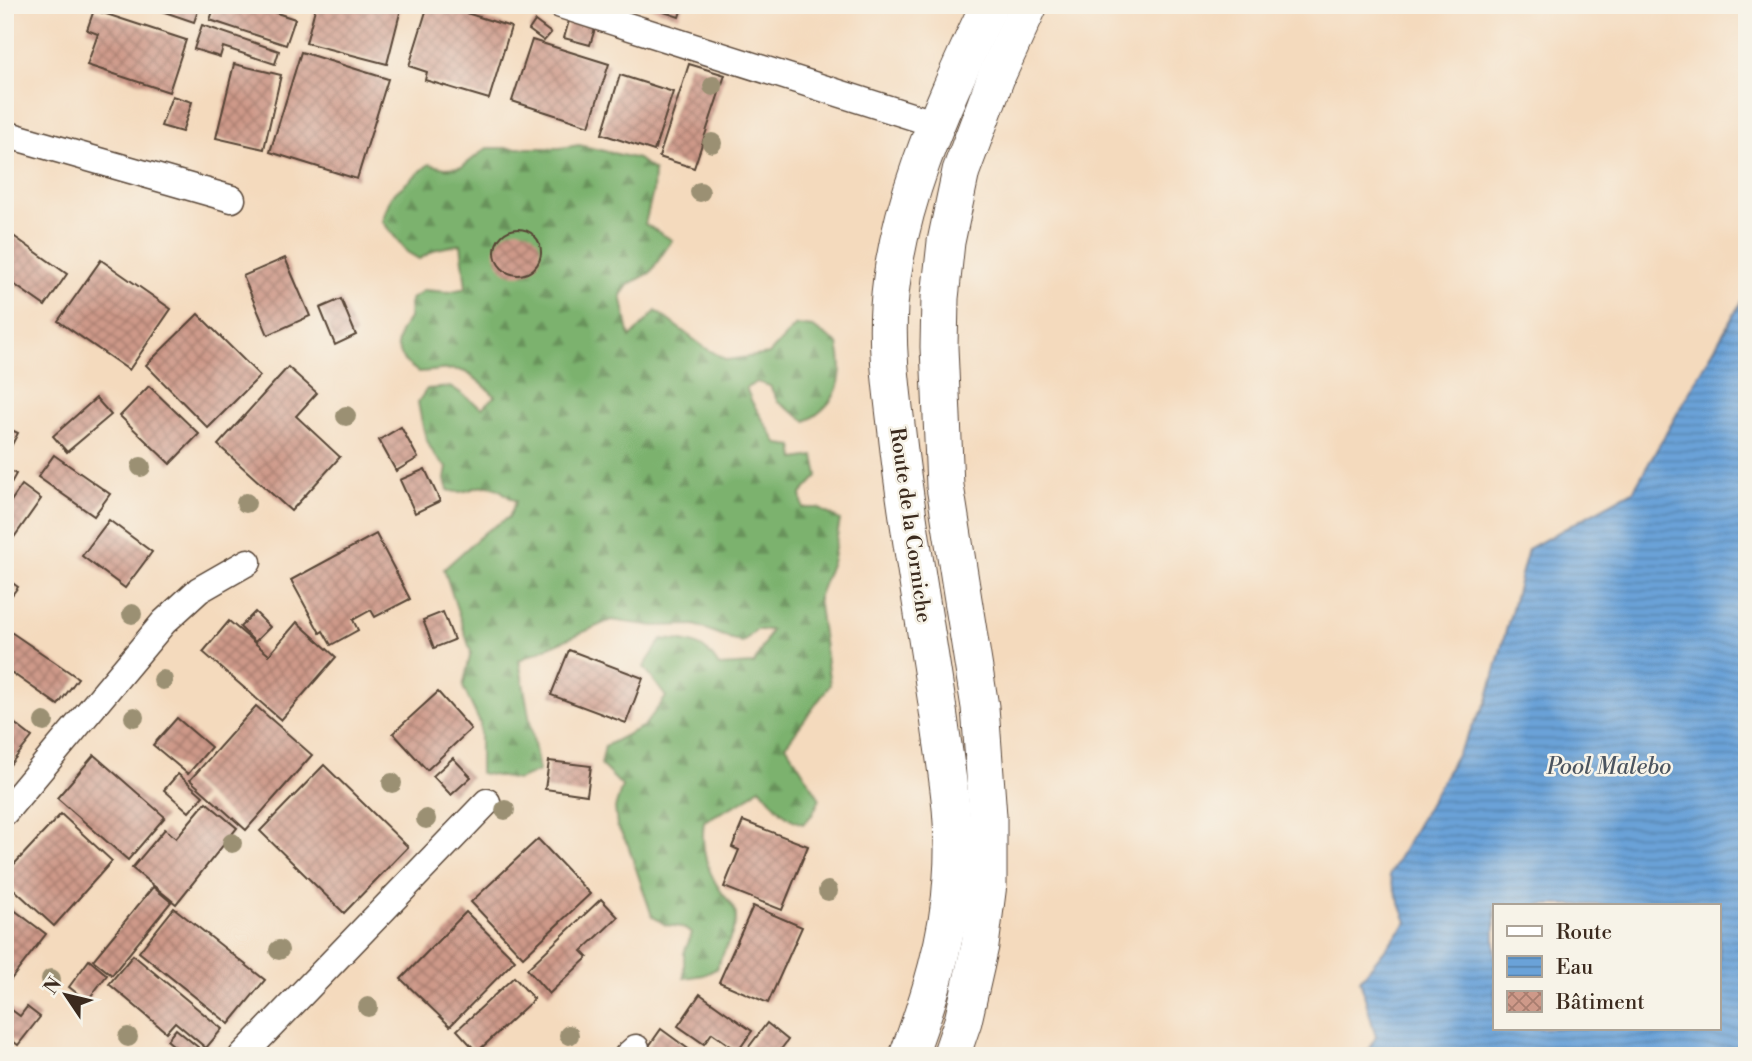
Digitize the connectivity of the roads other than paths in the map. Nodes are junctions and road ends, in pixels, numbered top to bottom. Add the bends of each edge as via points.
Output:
1 (561, 5) edge
2 (989, 5) edge
3 (1029, 5) edge
4 (936, 124) junction
5 (5, 134) edge
6 (232, 199) dead end
7 (248, 562) dead end
8 (487, 802) dead end
9 (5, 812) edge
10 (242, 1056) edge
11 (908, 1056) edge
12 (951, 1056) edge

1 - 4 street
2 - 4 main road, Route de la Corniche
3 - 12 main road, Route de la Corniche via 961,171 940,298 945,486 980,708 988,816 988,884 979,946
4 - 11 main road, Route de la Corniche via 900,230 887,350 913,561 952,813 953,878 940,956
5 - 6 street
7 - 9 street via 199,590 164,622
8 - 10 street

